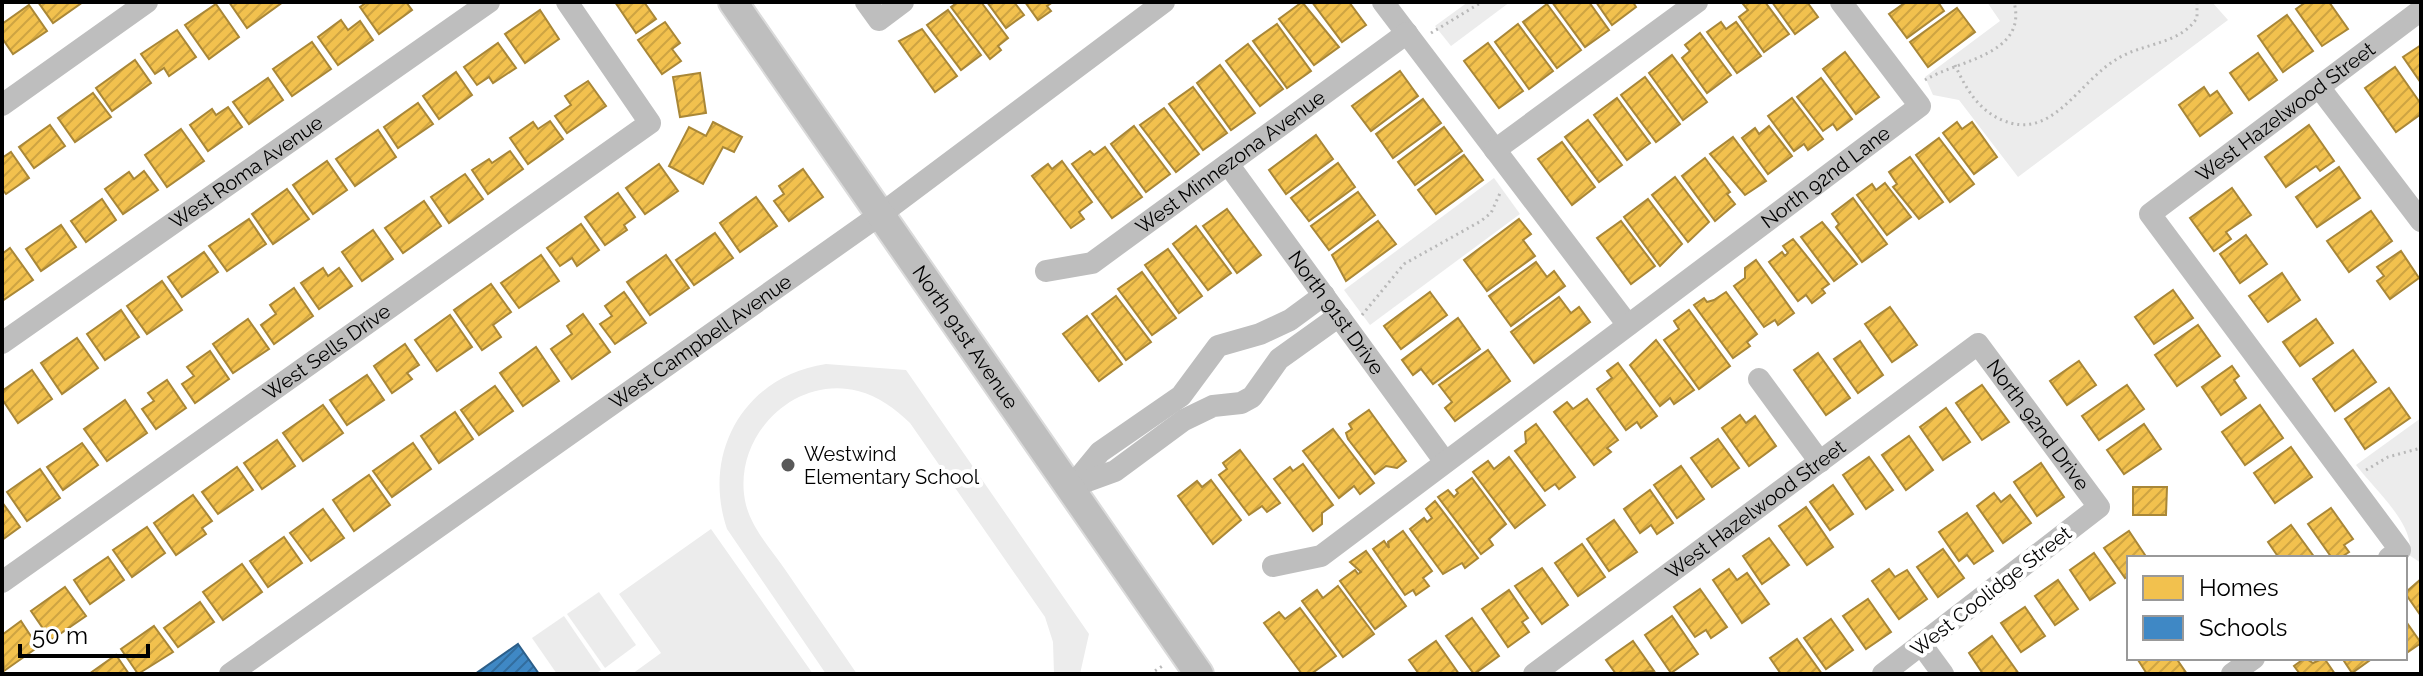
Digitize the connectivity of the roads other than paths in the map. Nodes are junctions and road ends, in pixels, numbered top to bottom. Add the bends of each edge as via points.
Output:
1 (147, 2) edge
2 (489, 2) edge
3 (567, 2) edge
4 (733, 2) edge
5 (903, 2) edge
6 (1164, 2) edge
7 (1383, 2) edge
8 (1697, 2) edge
9 (1841, 2) edge
10 (2421, 10) edge
11 (873, 11) edge
12 (1407, 33) junction
13 (2319, 87) junction
14 (2, 105) edge
15 (1495, 150) junction
16 (1228, 164) junction
17 (881, 214) junction
18 (2421, 221) edge
19 (1046, 271) dead end
20 (1324, 295) junction
21 (1343, 322) junction
22 (1628, 325) junction
23 (1260, 334) junction
24 (2, 343) edge
25 (1978, 344) joint
26 (1279, 359) junction
27 (1759, 379) dead end
28 (1445, 462) junction
29 (1820, 462) junction
30 (1071, 487) junction
31 (2099, 507) joint
32 (2395, 554) edge
33 (1273, 566) dead end
34 (2, 582) edge
35 (1921, 644) junction
36 (2251, 660) edge
37 (230, 674) edge
38 (1199, 674) edge
39 (1534, 674) edge
40 (1883, 674) edge
41 (1943, 674) edge
42 (2232, 674) edge

1 - 14 street
2 - 24 street, West Roma Avenue
3 - 34 street, West Sells Drive via 650,123
4 - 17 main road, North 91st Avenue
5 - 11 street
6 - 17 street, West Campbell Avenue
7 - 12 street
8 - 15 street
9 - 22 street, North 92nd Lane via 1920,106
10 - 13 street, West Hazelwood Street
12 - 15 street
12 - 16 street, West Minnezona Avenue
13 - 18 street
13 - 32 street, West Hazelwood Street via 2150,214 2350,483
15 - 22 street
16 - 19 street, West Minnezona Avenue via 1092,263
16 - 20 street, North 91st Drive
17 - 30 main road, North 91st Avenue
17 - 37 street, West Campbell Avenue
20 - 21 street, North 91st Drive
20 - 23 street
21 - 26 street
21 - 28 street, North 91st Drive
22 - 28 street, North 92nd Lane
23 - 26 street
23 - 30 street via 1218,346 1181,396 1100,452
25 - 29 street, West Hazelwood Street
25 - 31 street, North 92nd Drive
26 - 30 street via 1252,397 1184,420 1115,471
27 - 29 street
28 - 33 street, North 92nd Lane via 1321,556
29 - 39 street, West Hazelwood Street
30 - 38 main road, North 91st Avenue
31 - 35 street, West Coolidge Street
35 - 40 street, West Coolidge Street
35 - 41 street
36 - 42 street

